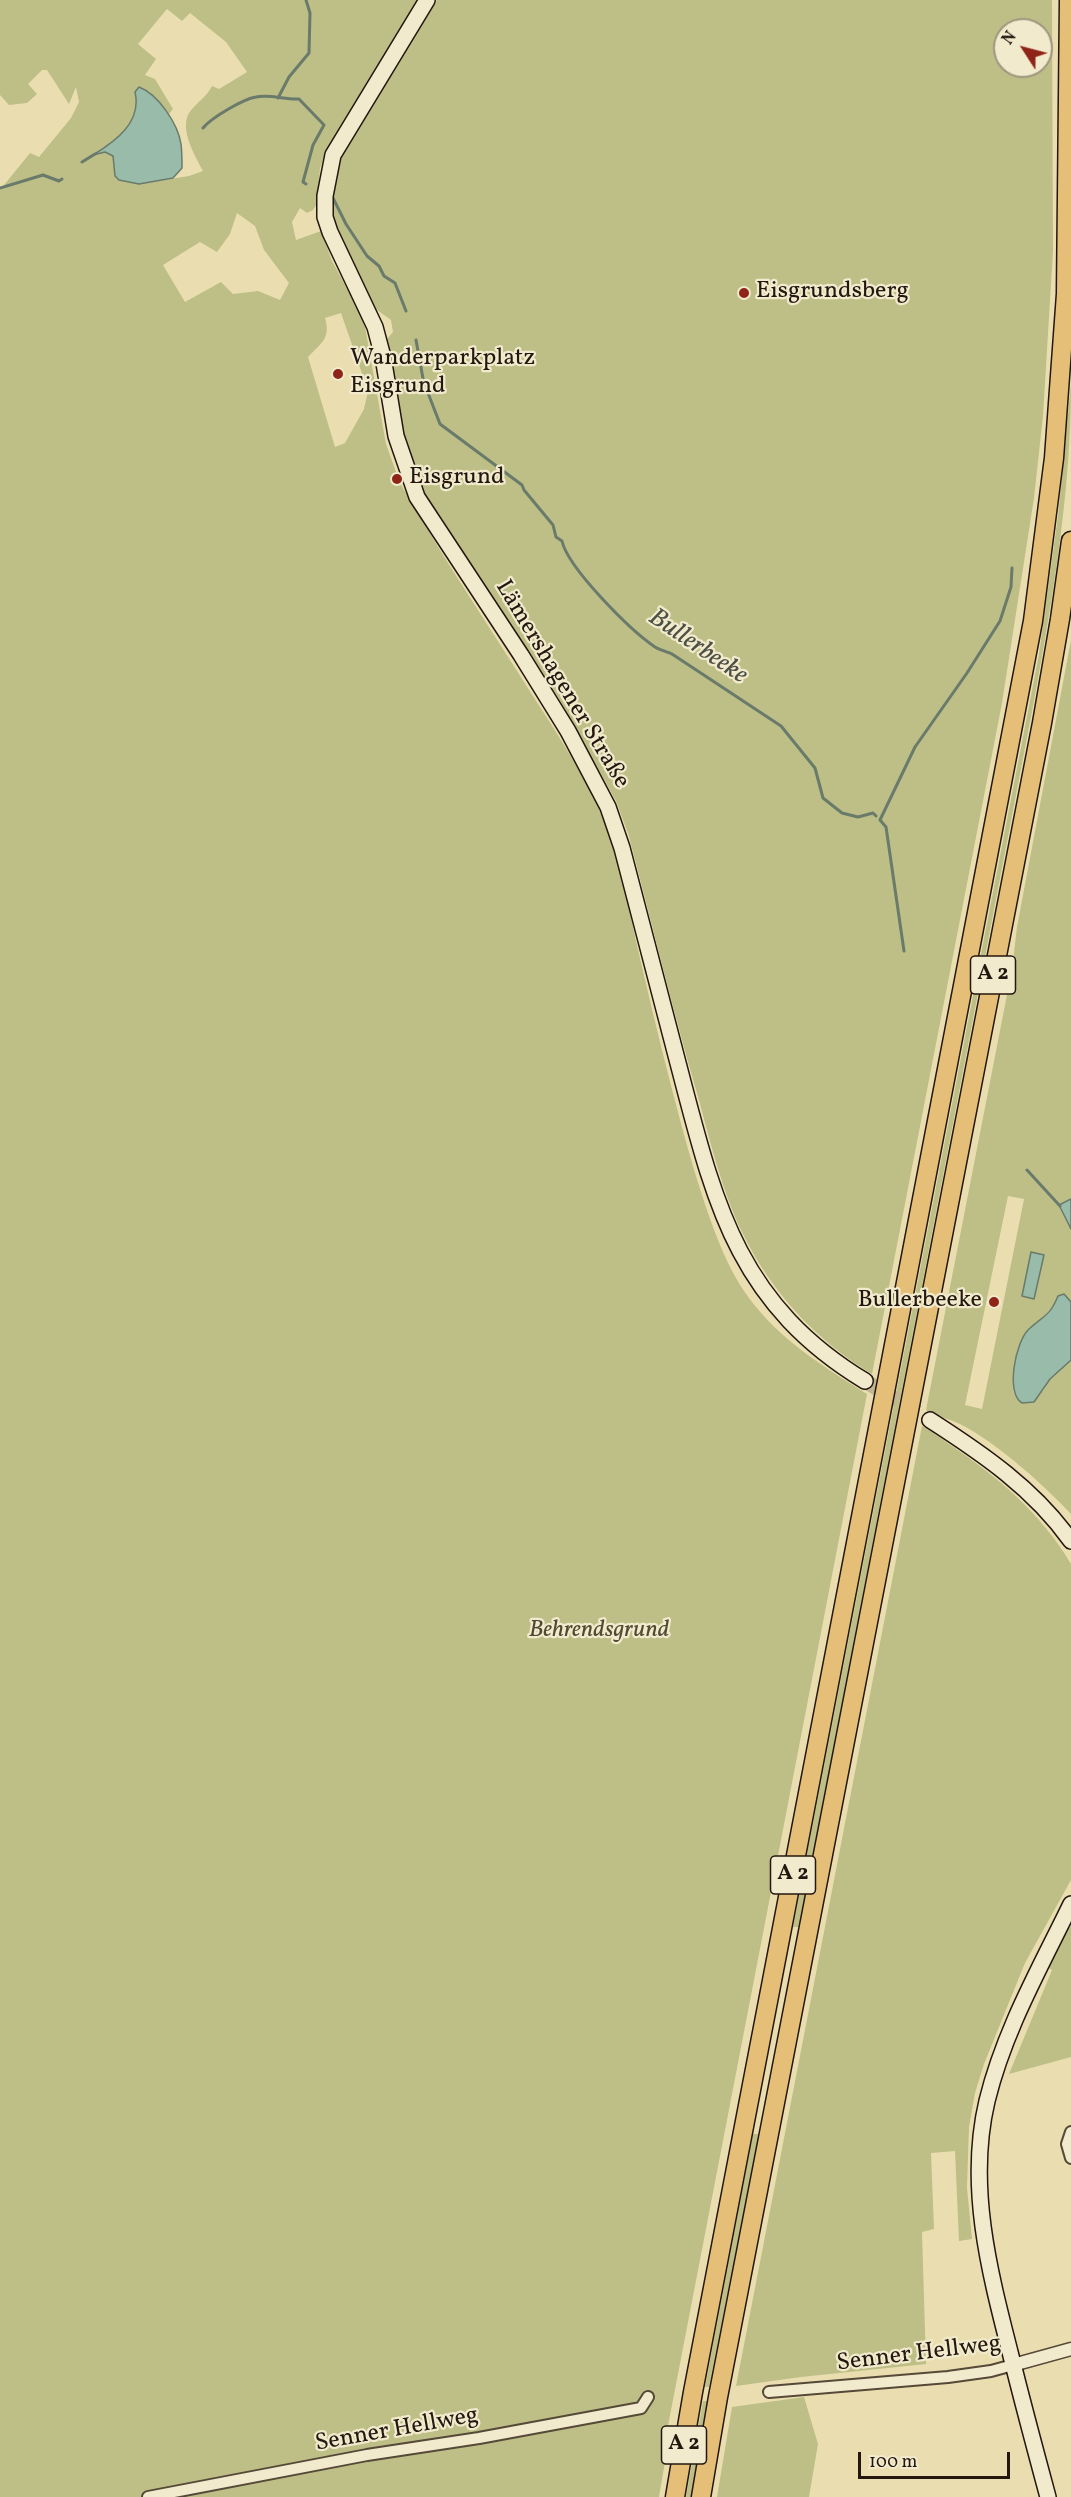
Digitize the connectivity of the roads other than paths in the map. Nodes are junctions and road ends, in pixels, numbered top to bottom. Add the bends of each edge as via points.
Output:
1 (427, 0) edge
2 (1069, 0) edge
3 (1071, 541) edge
4 (865, 1381) tunnel mouth
5 (930, 1420) tunnel mouth
6 (1071, 1541) edge
7 (1071, 1904) edge
8 (1071, 2132) edge
9 (1071, 2158) edge
10 (1071, 2349) edge
11 (1013, 2365) junction
12 (770, 2392) dead end
13 (648, 2397) dead end
14 (148, 2497) edge
15 (675, 2497) edge
16 (701, 2497) edge
17 (1048, 2497) edge

1 - 4 main road, Lämershagener Straße via 333,155 325,217 375,327 398,442 417,497 548,698 608,807 696,1135 733,1241 759,1285 785,1316 825,1353
2 - 15 highway, A 2 via 1067,265 1059,402 1041,568 1017,712
3 - 16 highway, A 2 via 1042,723
5 - 6 main road via 1009,1474
7 - 11 main road via 1003,2049 981,2137 982,2222
8 - 9 street via 1067,2144
10 - 11 street, Senner Hellweg
11 - 12 street, Senner Hellweg via 959,2376
11 - 17 main road
13 - 14 street, Senner Hellweg via 641,2408 599,2417 401,2449

